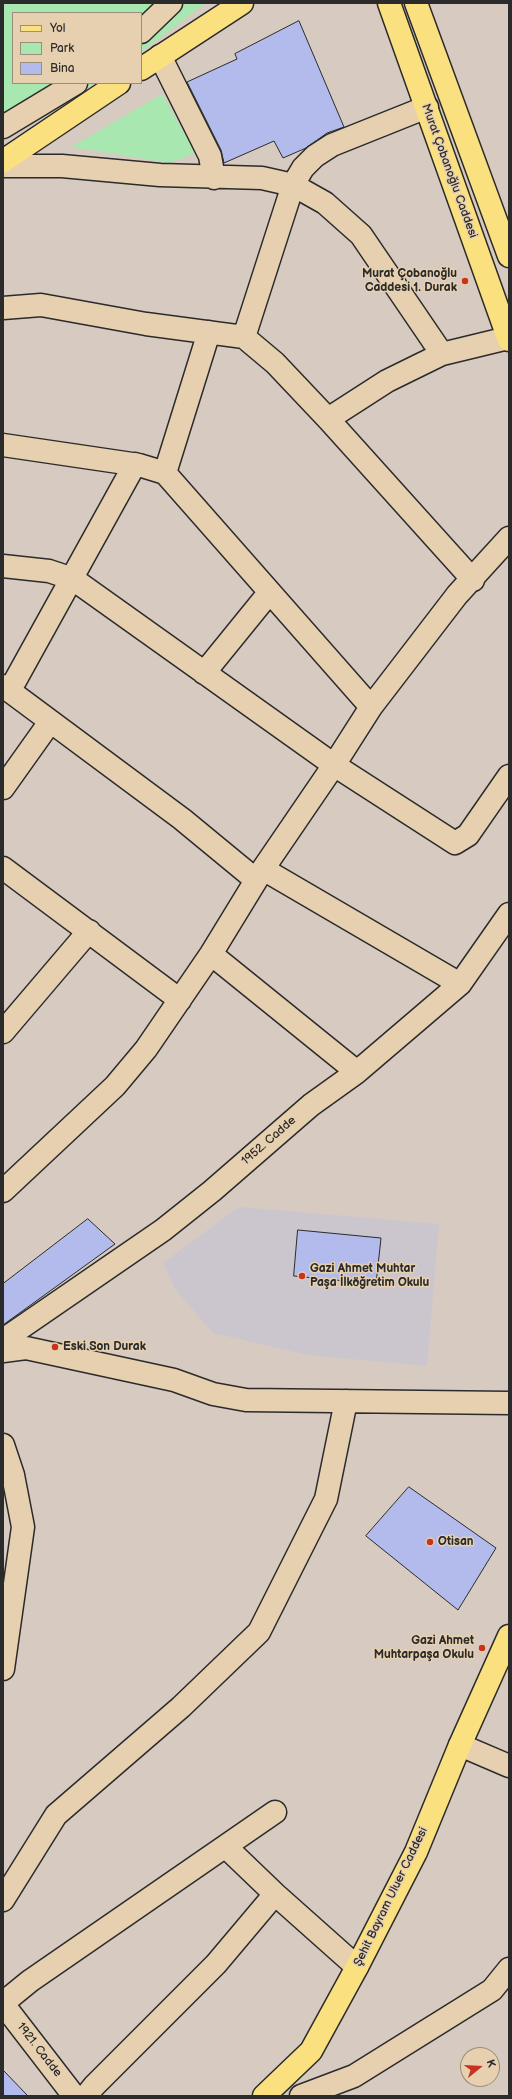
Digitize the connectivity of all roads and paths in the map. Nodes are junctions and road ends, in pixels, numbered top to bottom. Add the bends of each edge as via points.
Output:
1 (171, 3) edge
2 (242, 3) edge
3 (389, 3) edge
4 (416, 3) edge
5 (142, 31) edge
6 (160, 56) junction
7 (142, 68) edge
8 (74, 84) edge
9 (118, 84) edge
10 (427, 107) junction
11 (3, 126) edge
12 (3, 161) edge
13 (3, 166) edge
14 (214, 178) junction
15 (293, 186) junction
16 (509, 256) edge
17 (3, 308) edge
18 (209, 332) junction
19 (244, 337) junction
20 (509, 339) edge
21 (442, 354) junction
22 (328, 419) junction
23 (3, 444) edge
24 (135, 464) junction
25 (165, 472) junction
26 (509, 538) edge
27 (3, 566) edge
28 (73, 579) junction
29 (473, 580) junction
30 (269, 593) junction
31 (204, 673) junction
32 (6, 688) edge
33 (371, 707) junction
34 (50, 722) junction
35 (334, 765) junction
36 (509, 776) edge
37 (3, 788) edge
38 (3, 868) edge
39 (260, 874) junction
40 (509, 914) edge
41 (89, 931) junction
42 (211, 954) junction
43 (460, 984) junction
44 (180, 1000) junction
45 (3, 1032) edge
46 (357, 1072) junction
47 (3, 1191) edge
48 (3, 1340) edge
49 (3, 1351) edge
50 (346, 1401) junction
51 (509, 1403) edge
52 (3, 1445) edge
53 (23, 1527) junction
54 (3, 1539) edge
55 (509, 1636) edge
56 (3, 1669) edge
57 (460, 1745) junction
58 (509, 1766) edge
59 (275, 1812) dead end
60 (226, 1847) junction
61 (275, 1894) junction
62 (3, 1900) edge
63 (357, 1966) junction
64 (509, 1969) edge
65 (501, 1989) edge
66 (3, 2003) edge
67 (74, 2096) edge
68 (86, 2096) edge
69 (264, 2096) edge
70 (301, 2096) edge

1 - 5 street
2 - 6 main road
3 - 10 main road, Murat Çobanoğlu Caddesi
4 - 16 main road
6 - 7 main road
6 - 14 street via 210,156
8 - 11 street
9 - 12 main road
10 - 15 street via 332,145 314,156 303,168
10 - 20 main road, Murat Çobanoğlu Caddesi
13 - 14 street via 62,166
14 - 15 street via 262,178
15 - 19 street
15 - 21 street via 325,203 362,235
17 - 18 street via 41,305 146,324
18 - 19 street
18 - 25 street
19 - 22 street via 275,363
20 - 21 street
21 - 22 street via 387,381
22 - 29 street
23 - 24 street
24 - 25 street
24 - 28 street
25 - 30 street
26 - 29 street
27 - 28 street via 49,571
28 - 31 street
28 - 32 street
29 - 33 street via 457,595
30 - 31 street
30 - 33 street
31 - 35 street
32 - 34 street
33 - 35 street
34 - 37 street
34 - 39 street
35 - 36 street via 455,843 468,835
35 - 39 street
38 - 41 street
39 - 42 street
39 - 43 street
40 - 43 street, 1952. Cadde
41 - 44 street
41 - 45 street
42 - 44 street
42 - 46 street
43 - 46 street, 1952. Cadde
44 - 47 street via 146,1049 115,1086
46 - 48 street, 1952. Cadde via 311,1105 163,1230
49 - 50 street via 26,1348 174,1380 213,1394 246,1400
50 - 51 street
50 - 62 street via 326,1499 259,1632 181,1707 56,1815
52 - 53 street via 13,1475
53 - 54 street
53 - 56 street
55 - 57 main road, Şehit Bayram Uluer Caddesi
57 - 58 street
57 - 63 main road, Şehit Bayram Uluer Caddesi via 416,1852
59 - 60 street
60 - 61 street
60 - 66 street via 104,1928 30,1980
61 - 63 street
61 - 68 street via 216,1964
63 - 69 main road, Şehit Bayram Uluer Caddesi via 311,2051
64 - 65 street
65 - 70 street via 354,2076
66 - 67 street, 1921. Cadde

